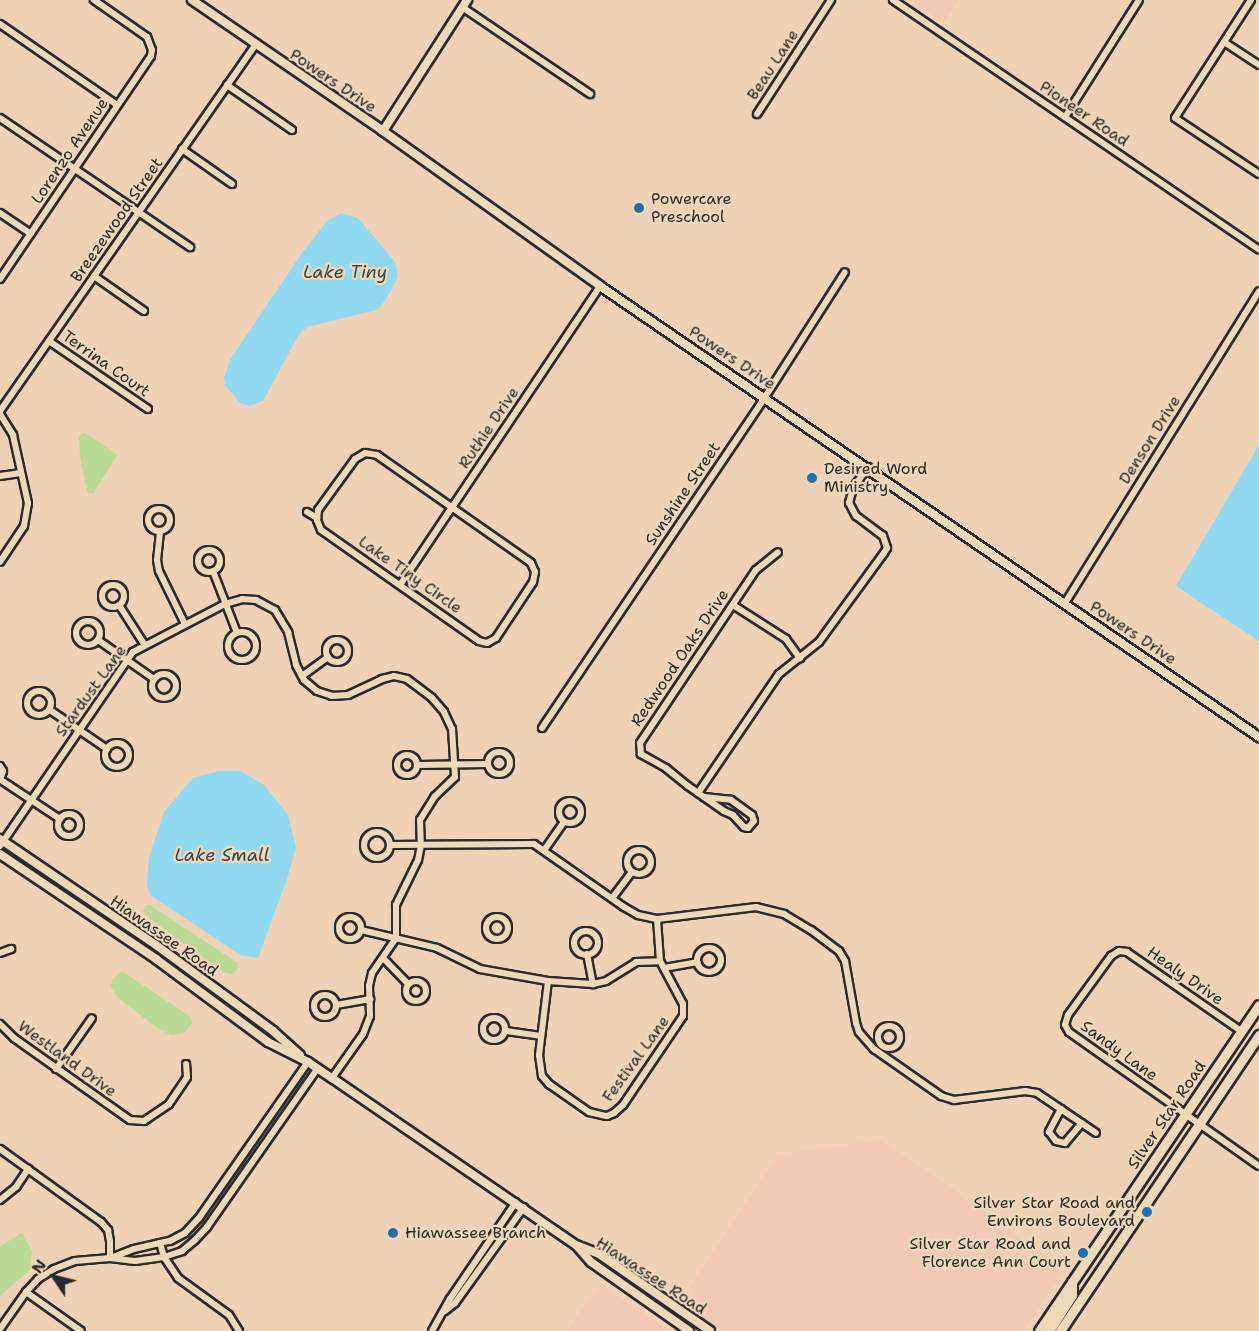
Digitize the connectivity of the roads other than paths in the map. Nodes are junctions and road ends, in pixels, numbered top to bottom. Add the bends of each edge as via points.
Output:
1 (94, 0) edge
2 (192, 0) edge
3 (831, 0) edge
4 (893, 0) edge
5 (1139, 0) edge
6 (1251, 0) edge
7 (465, 3) edge
8 (0, 24) edge
9 (1224, 42) junction
10 (256, 44) junction
11 (1259, 65) edge
12 (227, 85) junction
13 (590, 94) dead end
14 (117, 105) junction
15 (757, 114) dead end
16 (1065, 117) junction
17 (0, 118) edge
18 (292, 130) dead end
19 (383, 131) junction
20 (182, 149) junction
21 (74, 169) junction
22 (1259, 174) edge
23 (232, 184) dead end
24 (0, 213) edge
25 (138, 213) junction
26 (31, 234) junction
27 (190, 247) dead end
28 (1259, 250) edge
29 (845, 273) dead end
30 (94, 276) junction
31 (0, 279) edge
32 (600, 286) junction
33 (1259, 291) edge
34 (144, 311) dead end
35 (49, 341) junction
36 (765, 396) junction
37 (148, 409) dead end
38 (0, 413) edge
39 (868, 467) junction
40 (21, 474) junction
41 (0, 476) edge
42 (452, 507) junction
43 (307, 512) dead end
44 (317, 518) junction
45 (160, 532) dead end
46 (778, 552) dead end
47 (0, 562) edge
48 (213, 571) dead end
49 (400, 585) junction
50 (1065, 603) junction
51 (225, 604) junction
52 (119, 605) dead end
53 (733, 605) junction
54 (185, 624) junction
55 (237, 633) junction
56 (98, 640) junction
57 (144, 644) junction
58 (328, 657) dead end
59 (800, 658) junction
60 (126, 660) junction
61 (302, 676) junction
62 (154, 679) dead end
63 (50, 710) junction
64 (542, 728) dead end
65 (78, 730) junction
66 (1259, 736) edge
67 (107, 749) dead end
68 (488, 764) dead end
69 (418, 765) dead end
70 (456, 765) junction
71 (0, 766) edge
72 (0, 780) edge
73 (701, 795) junction
74 (32, 799) junction
75 (60, 819) dead end
76 (564, 822) dead end
77 (1, 842) edge
78 (390, 844) junction
79 (421, 845) junction
80 (545, 849) junction
81 (0, 854) edge
82 (632, 872) junction
83 (613, 897) junction
84 (657, 919) junction
85 (361, 930) dead end
86 (396, 938) junction
87 (11, 949) dead end
88 (0, 953) edge
89 (587, 954) dead end
90 (384, 958) junction
91 (697, 962) dead end
92 (662, 964) junction
93 (548, 981) junction
94 (408, 984) dead end
95 (593, 984) junction
96 (1091, 985) joint
97 (370, 999) junction
98 (336, 1005) dead end
99 (1259, 1005) edge
100 (92, 1018) dead end
101 (0, 1024) edge
102 (506, 1031) dead end
103 (1241, 1031) junction
104 (541, 1036) junction
105 (1258, 1040) edge
106 (308, 1062) junction
107 (186, 1064) dead end
108 (318, 1068) junction
109 (56, 1069) junction
110 (332, 1078) junction
111 (1061, 1109) junction
112 (1185, 1114) junction
113 (1082, 1124) junction
114 (1199, 1125) junction
115 (1096, 1133) dead end
116 (0, 1149) edge
117 (1259, 1166) edge
118 (28, 1169) junction
119 (0, 1200) edge
120 (516, 1202) junction
121 (524, 1207) junction
122 (160, 1243) junction
123 (576, 1245) junction
124 (164, 1257) junction
125 (110, 1258) junction
126 (1072, 1282) junction
127 (26, 1292) junction
128 (445, 1311) junction
129 (0, 1329) edge
130 (81, 1331) edge
131 (240, 1331) edge
132 (432, 1331) edge
133 (689, 1331) edge
134 (711, 1331) edge
135 (1039, 1331) edge
136 (1049, 1331) edge
137 (1060, 1331) edge

1 - 14 street, Lorenzo Avenue via 147,37 152,50
2 - 10 street, Powers Drive
3 - 15 street, Beau Lane
4 - 16 street, Pioneer Road
5 - 16 street
6 - 9 street
7 - 13 street
7 - 19 street
8 - 14 street
9 - 11 street
9 - 22 street via 1175,118
10 - 12 street, Breezewood Street
10 - 19 street, Powers Drive
12 - 18 street
12 - 20 street, Breezewood Street
14 - 21 street, Lorenzo Avenue
16 - 28 street, Pioneer Road
17 - 21 street
19 - 32 street, Powers Drive
20 - 23 street
20 - 25 street, Breezewood Street
21 - 25 street
21 - 26 street, Lorenzo Avenue
24 - 26 street
25 - 27 street
25 - 30 street, Breezewood Street
26 - 31 street, Lorenzo Avenue
29 - 36 street, Sunshine Street
30 - 34 street
30 - 35 street, Breezewood Street
32 - 36 street, Powers Drive
32 - 42 street, Ruthie Drive
33 - 50 street, Denson Drive
35 - 37 street, Terrina Court
35 - 38 street, Breezewood Street
36 - 39 street, Powers Drive
36 - 64 street, Sunshine Street
38 - 40 street via 13,435
39 - 50 street, Powers Drive
39 - 59 street via 853,488 849,503 856,516 883,536 887,548 819,642
40 - 41 street
40 - 47 street via 27,516
42 - 44 street, Lake Tiny Circle via 377,455 365,453 355,459 318,510
42 - 49 street, Ruthie Drive
42 - 49 street, Lake Tiny Circle via 531,563 535,572 533,582 496,638 488,643 479,640
43 - 44 street
44 - 49 street, Lake Tiny Circle via 321,530
45 - 54 street via 159,571
46 - 53 street, Redwood Oaks Drive via 756,570
48 - 51 street
50 - 66 street, Powers Drive
51 - 54 street, Stardust Lane
51 - 55 street
51 - 61 street, Stardust Lane via 256,600 275,610 288,632
52 - 57 street
53 - 59 street via 786,639
53 - 73 street, Redwood Oaks Drive via 640,744 642,754
54 - 57 street, Stardust Lane
55 - 55 street via 229,641 229,652 237,659 248,659 256,651 256,640 248,633
56 - 56 street via 100,631 94,623 85,621 78,626 76,635 81,643 90,645
56 - 60 street
57 - 60 street, Stardust Lane
58 - 61 street
59 - 73 street via 779,674
60 - 62 street
60 - 65 street, Stardust Lane
61 - 70 street via 317,691 332,696 348,695 394,676 407,679 444,712 452,729
63 - 63 street via 51,701 46,693 37,691 29,697 27,706 33,714 42,716
63 - 65 street
65 - 67 street
65 - 74 street, Stardust Lane
68 - 70 street
69 - 70 street
70 - 79 street via 455,777 435,796 420,820
71 - 72 street
72 - 74 street
73 - 73 street, Redwood Oaks Drive via 733,815 744,827 754,821 752,815 731,800
74 - 75 street
74 - 77 street, Stardust Lane
76 - 80 street
77 - 106 street, Hiawassee Road via 156,945 273,1031
78 - 78 street via 386,836 376,832 364,846 368,855 378,858 387,854
78 - 79 street
79 - 80 street via 523,842
79 - 86 street via 418,860 399,896
80 - 83 street
81 - 106 street, Hiawassee Road via 156,959 268,1042
82 - 82 street via 649,870 651,861 647,853 638,850 630,855 627,864
82 - 83 street
83 - 84 street via 638,915
84 - 92 street, Festival Lane
84 - 111 street via 756,907 784,914 839,951 859,1032 941,1096 954,1100 1025,1091 1037,1093
85 - 86 street
86 - 90 street
86 - 93 street via 437,948 480,969
87 - 88 street
89 - 95 street
90 - 94 street
90 - 97 street via 372,973
91 - 92 street
92 - 95 street via 636,962 606,981
92 - 104 street, Festival Lane via 683,1005 683,1016 614,1113 607,1116 589,1112 549,1084 540,1068
93 - 95 street
93 - 104 street, Festival Lane
96 - 103 street, Healy Drive via 1111,956 1127,952
96 - 112 street, Sandy Lane via 1068,1015 1065,1025 1069,1032
97 - 98 street
97 - 110 street via 370,1016 363,1034
99 - 103 main road, Silver Star Road
100 - 109 street
101 - 109 street, Westland Drive
102 - 104 street
103 - 112 main road, Silver Star Road
105 - 114 main road, Silver Star Road
106 - 108 street, Hiawassee Road
106 - 122 street via 199,1218 185,1233
107 - 109 street, Westland Drive via 187,1077 169,1104 144,1121 120,1115
108 - 110 street, Hiawassee Road
108 - 124 street via 207,1227 182,1251
110 - 120 street, Hiawassee Road
111 - 113 street
111 - 113 street via 1049,1132 1056,1141 1065,1143
112 - 114 street, Sandy Lane
112 - 126 main road, Silver Star Road
113 - 115 street
114 - 117 street, Sandy Lane
114 - 137 main road, Silver Star Road
116 - 118 street
118 - 119 street via 16,1187
118 - 125 street via 101,1222 108,1230
120 - 121 street, Hiawassee Road
120 - 128 street
121 - 123 street, Hiawassee Road
121 - 128 street via 455,1303
122 - 124 street
122 - 125 street
123 - 133 street, Hiawassee Road via 591,1262
123 - 134 street, Hiawassee Road via 598,1254
124 - 125 street via 135,1261
124 - 131 street via 178,1278 230,1315
125 - 127 street via 54,1269
126 - 135 main road, Silver Star Road
126 - 136 main road via 1072,1295
127 - 129 street
127 - 130 street
128 - 132 street

